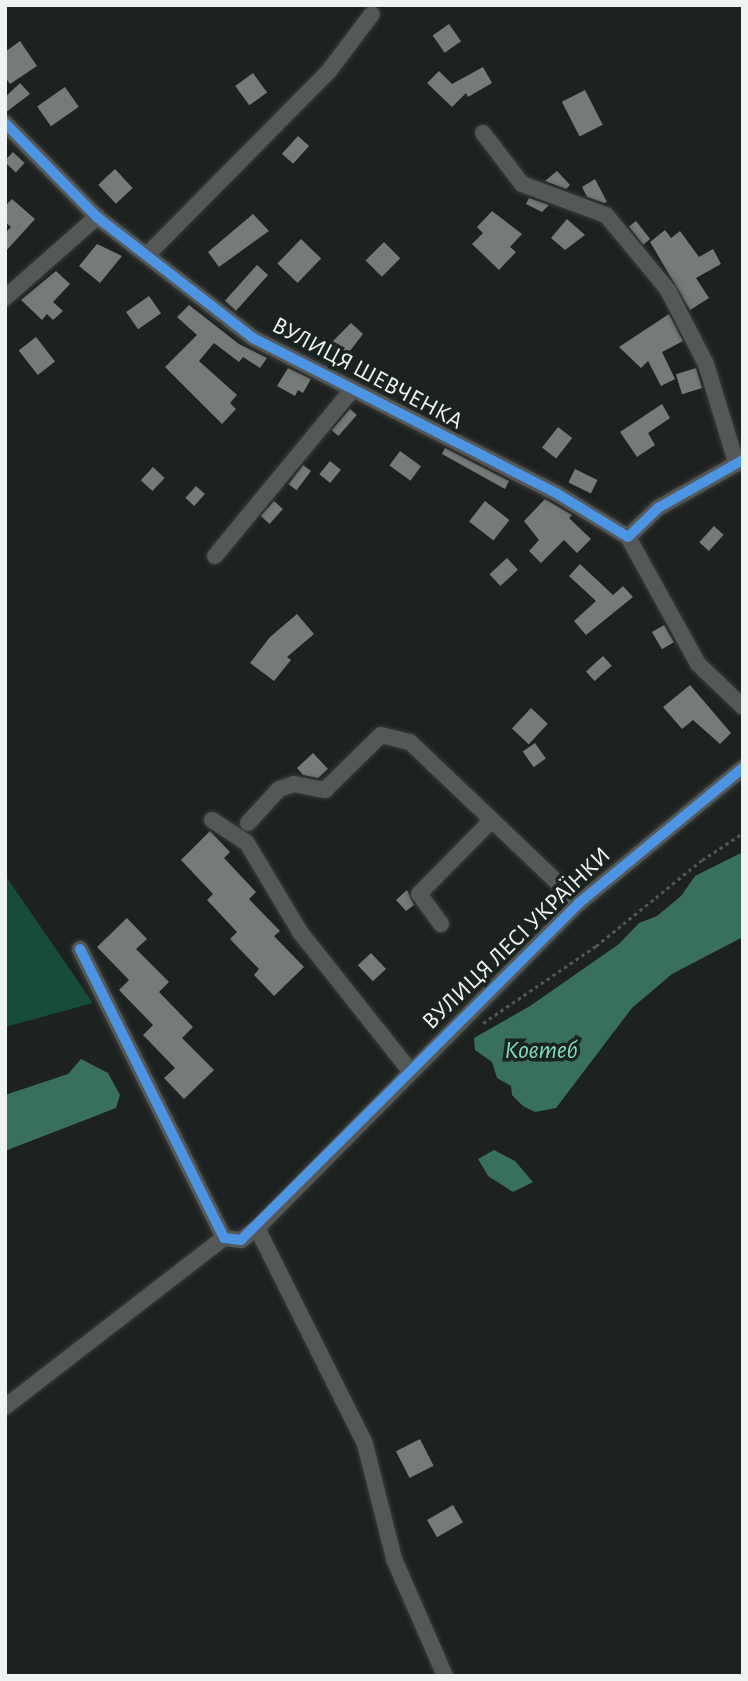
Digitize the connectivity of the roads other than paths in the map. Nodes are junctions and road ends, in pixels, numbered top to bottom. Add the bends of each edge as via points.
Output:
1 (372, 14) dead end
2 (5, 123) edge
3 (483, 132) dead end
4 (97, 217) junction
5 (147, 255) junction
6 (6, 295) edge
7 (351, 391) junction
8 (740, 461) edge
9 (628, 537) junction
10 (215, 556) dead end
11 (743, 707) edge
12 (743, 768) edge
13 (212, 820) dead end
14 (491, 821) junction
15 (247, 823) dead end
16 (579, 903) junction
17 (441, 924) dead end
18 (80, 949) dead end
19 (410, 1071) junction
20 (257, 1228) junction
21 (223, 1238) junction
22 (5, 1407) edge
23 (445, 1676) edge

1 - 5 street via 329,71
2 - 4 street, ВУЛИЦЯ ШЕВЧЕНКА
3 - 8 street via 522,184 606,215 668,290 706,364
4 - 5 street, ВУЛИЦЯ ШЕВЧЕНКА
4 - 6 street
5 - 7 street, ВУЛИЦЯ ШЕВЧЕНКА via 253,338
7 - 9 street, ВУЛИЦЯ ШЕВЧЕНКА via 556,493
7 - 10 street
8 - 9 street via 658,508
9 - 11 street, ВУЛИЦЯ ШЕВЧЕНКА via 698,664
12 - 16 street, ВУЛИЦЯ ЛЕСІ УКРАЇНКИ
13 - 19 street via 247,843 300,932
14 - 15 street via 410,742 381,734 325,790 294,785 279,789
14 - 16 street
14 - 17 street via 419,894
16 - 19 street, ВУЛИЦЯ ЛЕСІ УКРАЇНКИ
18 - 21 street
19 - 20 street, ВУЛИЦЯ ЛЕСІ УКРАЇНКИ
20 - 21 street via 241,1240
20 - 23 street via 365,1444 394,1559
21 - 22 street

